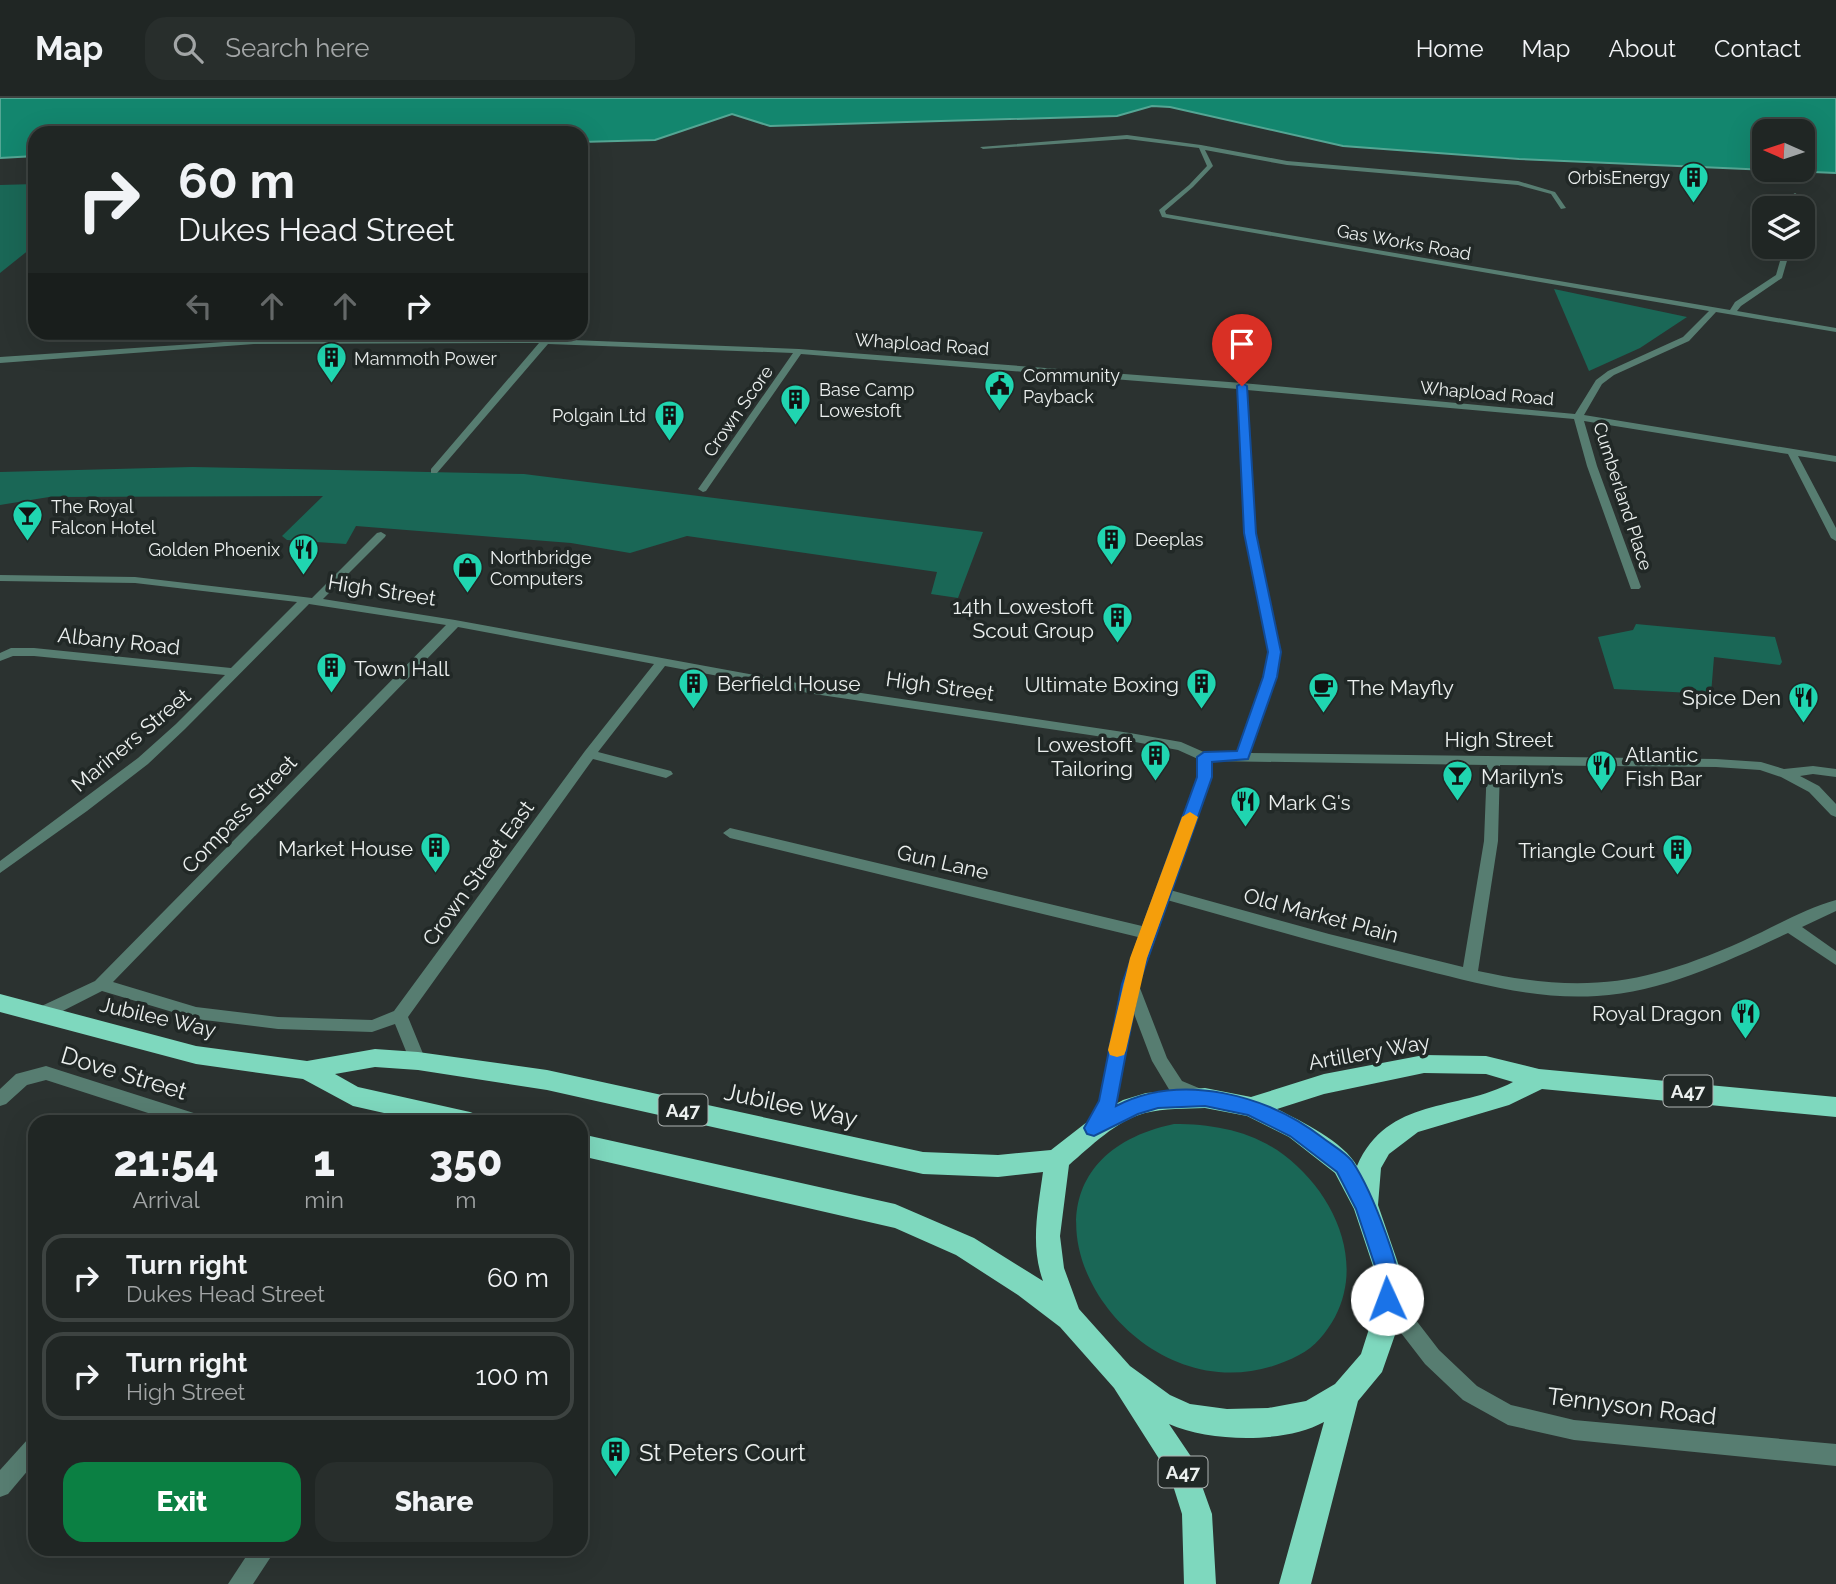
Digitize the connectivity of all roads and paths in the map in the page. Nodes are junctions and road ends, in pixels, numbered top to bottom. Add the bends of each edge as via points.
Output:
1 (983, 147) dead end
2 (1202, 147) junction
3 (1563, 208) dead end
4 (1784, 259) edge
5 (1715, 309) junction
6 (1732, 312) junction
7 (1836, 330) edge
8 (546, 341) junction
9 (799, 351) junction
10 (0, 360) edge
11 (1242, 386) junction
12 (1578, 417) junction
13 (1791, 451) junction
14 (1836, 459) edge
15 (434, 471) dead end
16 (703, 489) dead end
17 (381, 535) dead end
18 (1836, 538) edge
19 (0, 578) edge
20 (1635, 587) dead end
21 (310, 601) junction
22 (455, 623) junction
23 (0, 657) edge
24 (661, 663) junction
25 (235, 672) junction
26 (590, 754) junction
27 (1243, 756) junction
28 (1204, 757) junction
29 (1494, 761) junction
30 (1784, 773) junction
31 (1836, 773) edge
32 (666, 774) dead end
33 (1836, 812) edge
34 (730, 833) dead end
35 (0, 868) edge
36 (1162, 893) junction
37 (1836, 905) edge
38 (1791, 927) junction
39 (1147, 933) junction
40 (1836, 959) edge
41 (1470, 975) junction
42 (1130, 984) junction
43 (101, 985) junction
44 (0, 1003) edge
45 (39, 1015) junction
46 (400, 1016) junction
47 (418, 1061) junction
48 (307, 1070) junction
49 (1539, 1079) junction
50 (1205, 1098) junction
51 (0, 1099) edge
52 (1251, 1107) junction
53 (1836, 1107) edge
54 (178, 1115) edge
55 (438, 1115) edge
56 (1094, 1128) junction
57 (588, 1147) edge
58 (1057, 1160) junction
59 (1366, 1206) junction
60 (1387, 1299) junction
61 (1069, 1317) junction
62 (1120, 1376) junction
63 (1345, 1394) junction
64 (28, 1454) edge
65 (1836, 1455) edge
66 (0, 1486) edge
67 (260, 1556) edge
68 (239, 1584) edge
69 (1200, 1584) edge
70 (1296, 1584) edge

1 - 2 street via 1127,137
2 - 3 street via 1287,163 1518,183 1553,193
2 - 5 street, Gas Works Road via 1210,166 1161,211 1164,216
4 - 6 street via 1779,276
5 - 6 street, Gas Works Road
5 - 12 street via 1686,339 1599,382
6 - 7 street, Gas Works Road
8 - 9 street, Whapload Road
8 - 10 street, Whapload Road via 254,342
8 - 15 street
9 - 11 street, Whapload Road
9 - 16 street, Crown Score
11 - 12 street, Whapload Road
11 - 27 street via 1250,533 1274,652
12 - 13 street, Whapload Road
12 - 20 street, Cumberland Place
13 - 14 street, Whapload Road
13 - 18 street
17 - 21 street, Mariners Street
19 - 21 street, High Street via 135,580
21 - 22 street, High Street
21 - 25 street, Mariners Street via 264,639
22 - 24 street, High Street
22 - 43 street, Compass Street
23 - 25 street, Albany Road via 34,652
24 - 26 street, Crown Street East
24 - 28 street, High Street via 1130,737 1181,746
25 - 35 street, Mariners Street via 160,746
26 - 32 street
26 - 46 street, Crown Street East
27 - 28 street, High Street
27 - 29 street, High Street
28 - 36 street via 1205,777
29 - 30 street, High Street via 1716,763 1761,766
29 - 41 street via 1491,841
30 - 31 street, High Street
30 - 33 street via 1814,789
34 - 39 street, Gun Lane
36 - 39 street
36 - 41 street, Old Market Plain
37 - 38 street, Old Market Plain
38 - 40 street
38 - 41 street, Old Market Plain via 1677,974 1621,988 1540,991
39 - 42 street
42 - 50 street via 1160,1061 1176,1086
42 - 56 street via 1108,1102
43 - 45 street, Compass Street
43 - 46 street via 196,1013 278,1023 372,1026
44 - 45 highway, Jubilee Way / A47
45 - 48 highway, Jubilee Way / A47 via 197,1055
46 - 47 street
47 - 48 highway, Jubilee Way / A47 via 375,1058
47 - 58 highway, Jubilee Way / A47 via 547,1080 923,1163 998,1166
48 - 55 highway, Jubilee Way / A47 via 353,1096
49 - 52 highway, Artillery Way / A47 via 1486,1065 1424,1065 1324,1084
49 - 53 highway, Artillery Way / A47
49 - 59 highway via 1502,1098 1446,1110 1381,1145 1369,1165
50 - 52 highway
50 - 56 highway via 1158,1100 1133,1107
51 - 54 street, Dove Street via 22,1079 47,1073
52 - 59 highway via 1297,1130 1344,1166
56 - 58 highway
57 - 61 highway via 932,1228 1017,1276
58 - 61 highway via 1047,1236 1051,1268
59 - 60 highway via 1387,1269
60 - 63 highway via 1372,1362
60 - 65 street, Tennyson Road via 1432,1357 1470,1393 1508,1415 1574,1430
61 - 62 highway
62 - 63 highway via 1160,1405 1189,1418 1227,1423 1310,1414
62 - 69 highway, A47 via 1182,1468 1197,1514
63 - 70 highway
64 - 66 street
67 - 68 street

